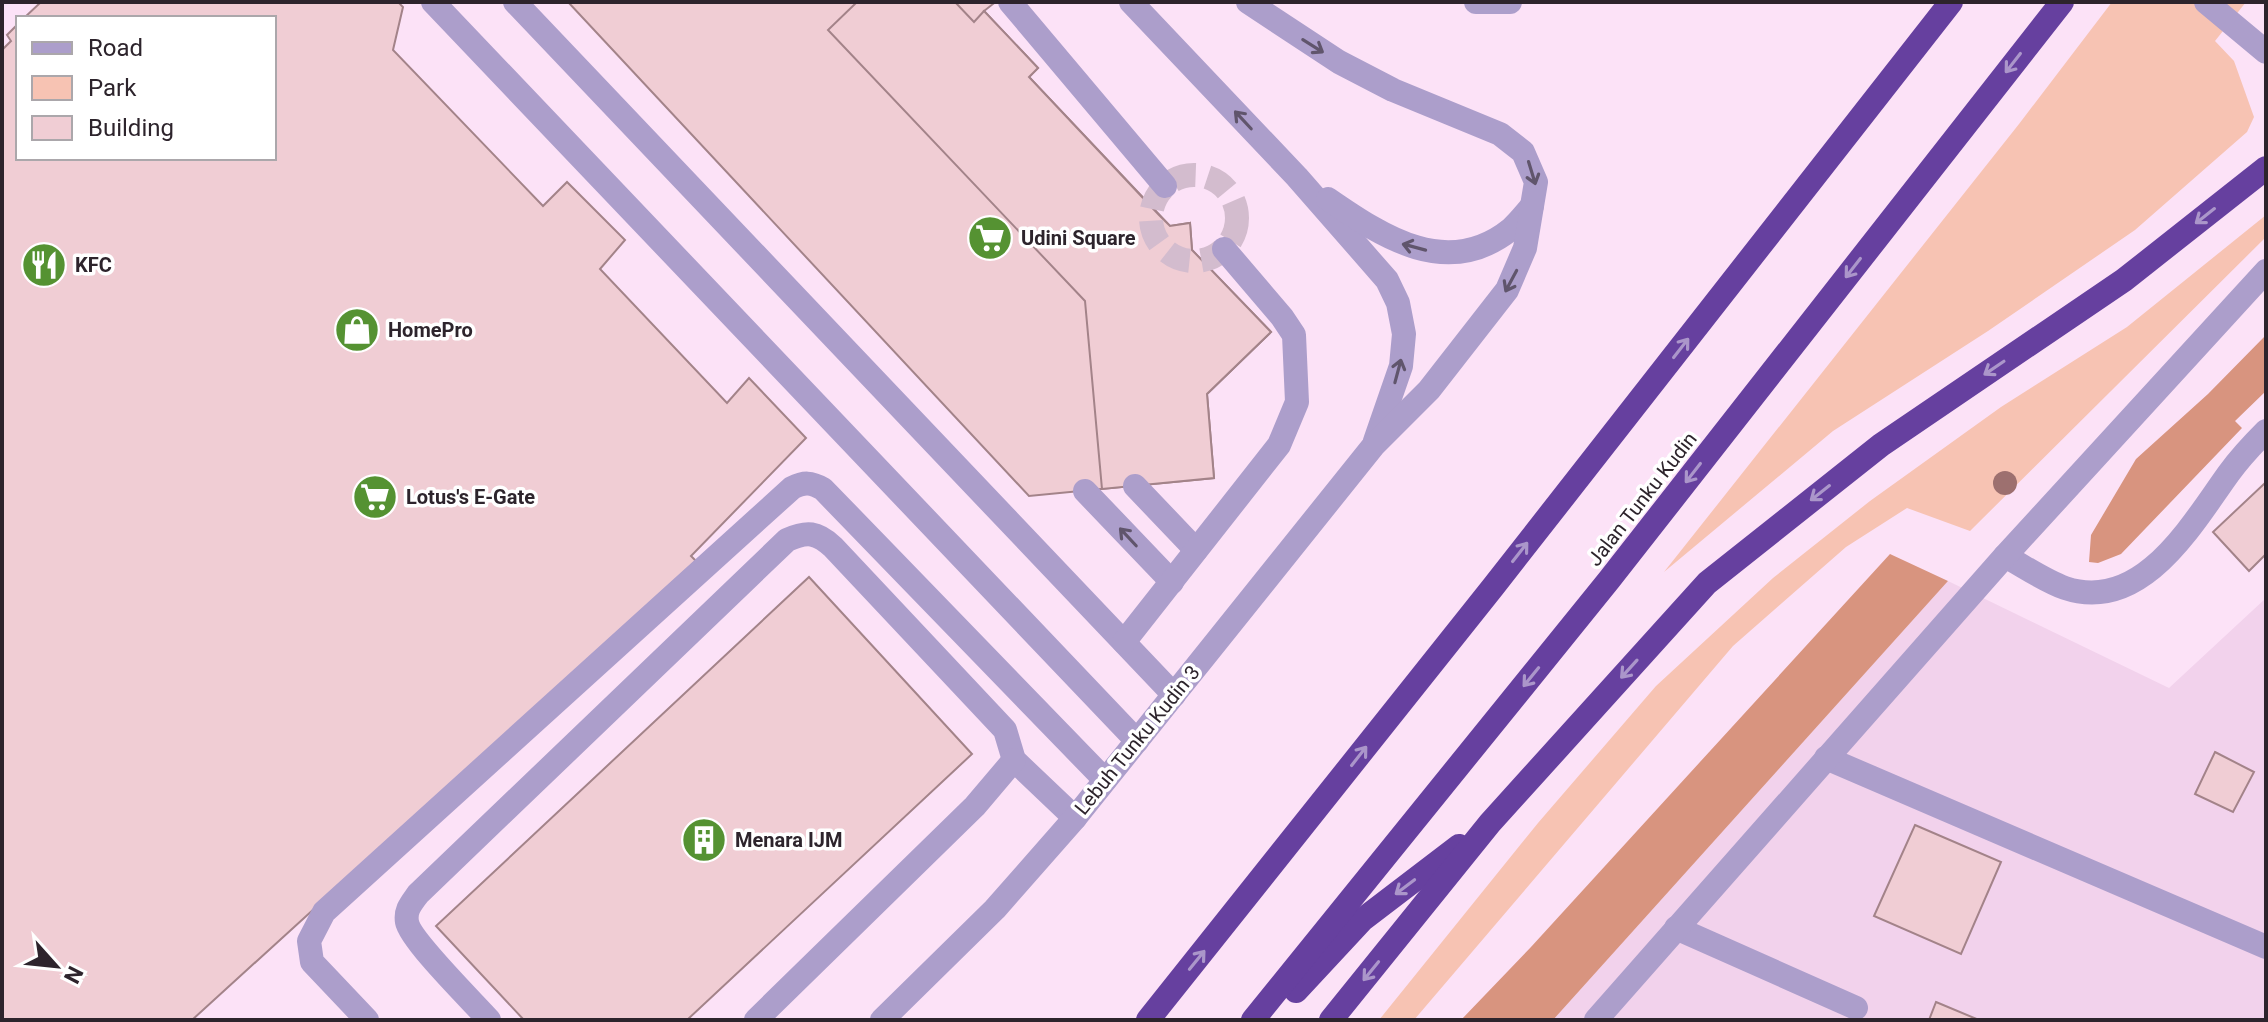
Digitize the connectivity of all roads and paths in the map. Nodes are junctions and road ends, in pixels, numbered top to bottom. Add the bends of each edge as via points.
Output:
1 (433, 2) edge
2 (515, 2) edge
3 (1010, 2) edge
4 (1131, 2) edge
5 (1248, 2) edge
6 (1476, 2) edge
7 (1510, 2) edge
8 (1951, 2) edge
9 (2062, 2) edge
10 (2206, 2) edge
11 (2266, 52) edge
12 (2266, 168) edge
13 (1297, 177) junction
14 (1165, 186) dead end
15 (1532, 206) junction
16 (1224, 249) dead end
17 (2266, 271) edge
18 (2266, 431) edge
19 (1374, 445) junction
20 (1135, 486) dead end
21 (1085, 491) dead end
22 (1196, 550) junction
23 (2005, 556) junction
24 (1172, 582) junction
25 (1124, 642) junction
26 (1174, 695) junction
27 (1137, 741) junction
28 (1826, 758) junction
29 (1014, 760) junction
30 (1105, 780) junction
31 (1075, 818) junction
32 (1490, 823) junction
33 (1676, 928) junction
34 (2266, 947) edge
35 (1856, 1008) dead end
36 (367, 1020) edge
37 (489, 1020) edge
38 (756, 1020) edge
39 (882, 1020) edge
40 (1148, 1020) edge
41 (1253, 1020) edge
42 (1268, 1020) edge
43 (1331, 1020) edge
44 (1596, 1020) edge

1 - 27 street
2 - 25 street
3 - 14 street
13 -> 4 street, Lebuh Tunku Kudin 3
5 -> 15 street, Lebuh Tunku Kudin 3 via 1339,62 1500,134 1531,166 1536,182
6 - 7 street
40 -> 8 highway
9 -> 41 highway, Jalan Tunku Kudin via 1609,580
10 - 11 street
12 -> 32 highway via 2124,280 1881,445 1707,583
15 -> 13 street, Lebuh Tunku Kudin 3 via 1488,244 1463,253 1433,252 1400,243 1361,222
19 -> 13 street, Lebuh Tunku Kudin 3 via 1401,366 1404,334 1398,303 1387,280
15 -> 19 street, Lebuh Tunku Kudin 3 via 1525,248 1507,290 1429,390
16 - 22 street via 1294,335 1297,402 1279,445
17 - 23 street
18 - 23 street via 2182,539 2126,586 2098,594 2066,588
19 - 26 street, Lebuh Tunku Kudin 3
20 - 22 street
24 -> 21 street
22 - 24 street
23 - 28 street
24 - 25 street
25 - 26 street
26 - 27 street, Lebuh Tunku Kudin 3
27 - 30 street, Lebuh Tunku Kudin 3
28 - 33 street
28 - 34 street
29 - 31 street
29 - 37 street via 1005,730 833,547 821,536 804,532 787,540 407,909 407,925 418,940
29 - 38 street via 975,806
30 - 31 street, Lebuh Tunku Kudin 3
30 - 36 street via 823,489 802,483 324,912 309,941 312,962
31 - 39 street, Lebuh Tunku Kudin 3 via 995,909
32 -> 42 highway via 1362,920
32 -> 43 highway
33 - 35 street
33 - 44 street

